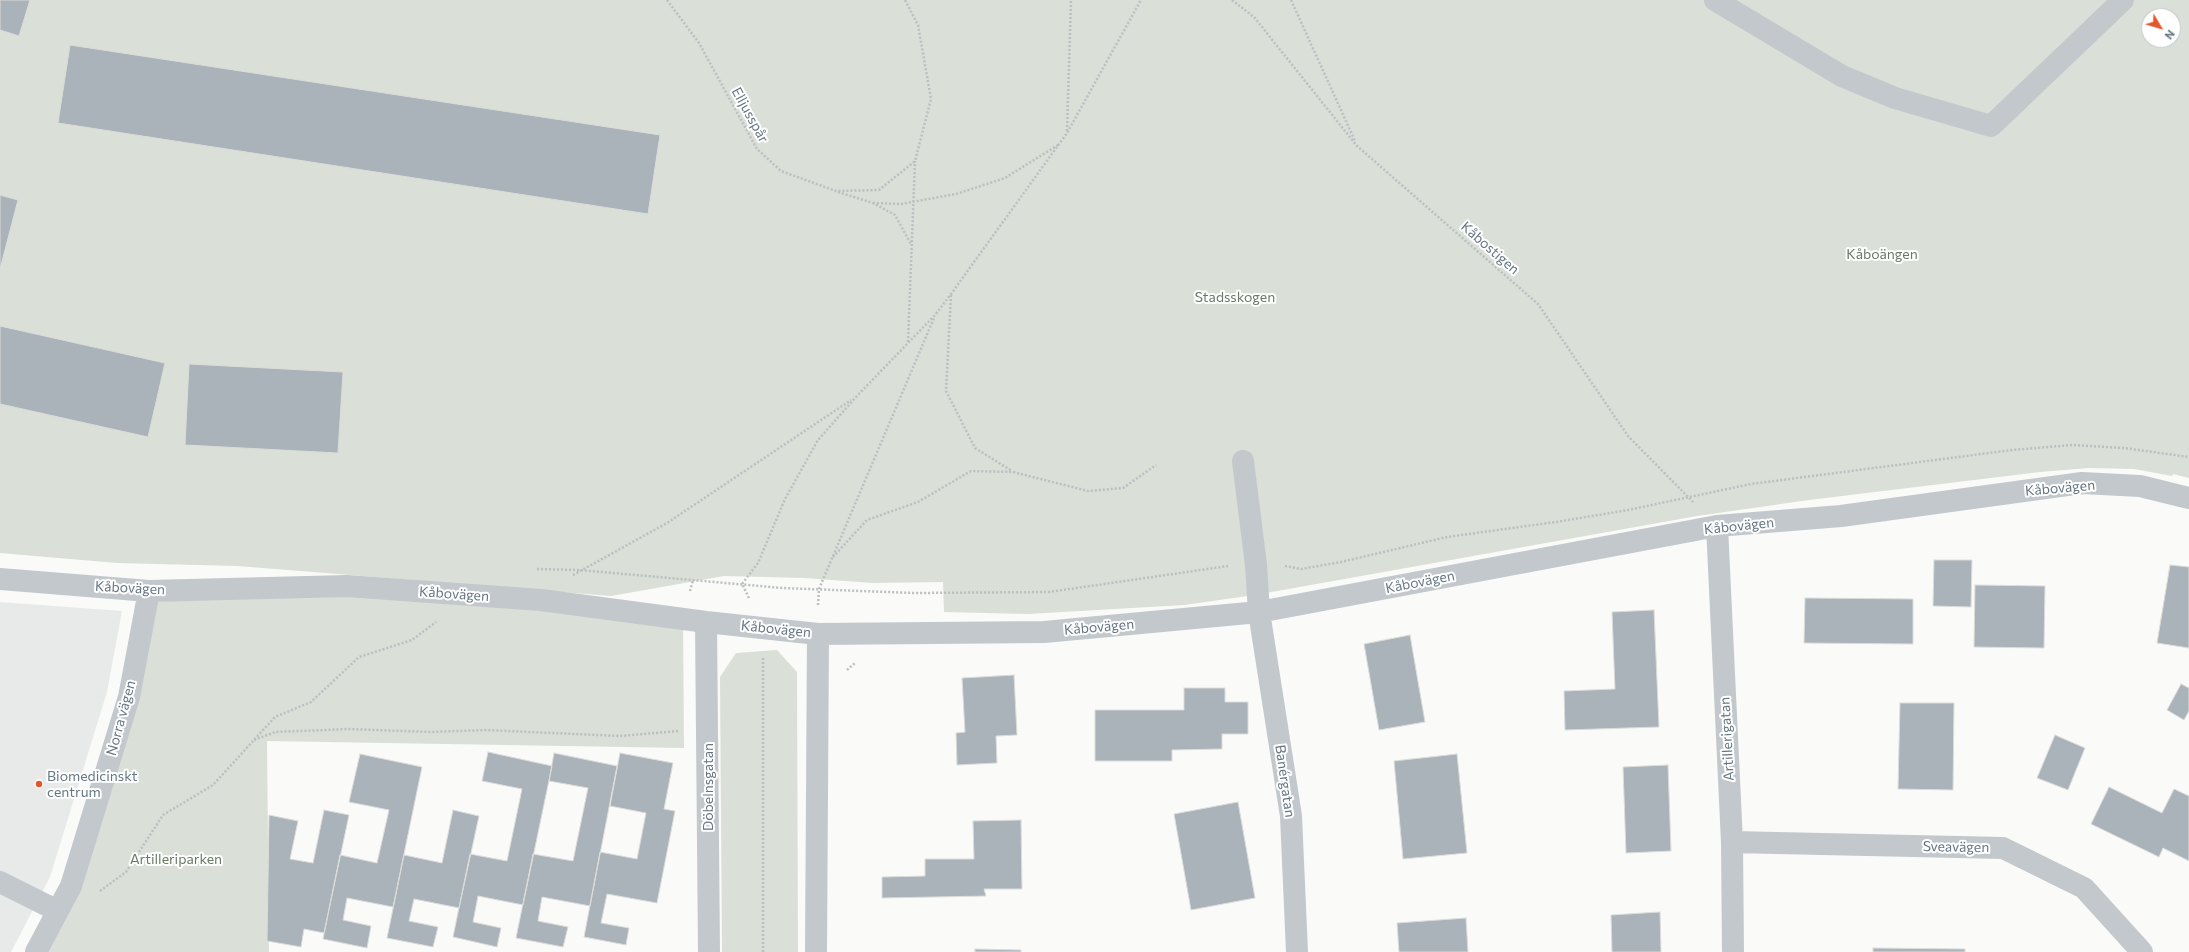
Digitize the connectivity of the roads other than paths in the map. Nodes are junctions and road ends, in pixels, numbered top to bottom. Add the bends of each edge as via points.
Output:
1 (1715, 0) edge
2 (2123, 0) edge
3 (1243, 461) dead end
4 (2189, 498) edge
5 (1717, 526) junction
6 (0, 579) edge
7 (149, 591) junction
8 (1259, 612) junction
9 (706, 622) junction
10 (818, 634) junction
11 (1732, 842) junction
12 (0, 882) edge
13 (58, 911) junction
14 (36, 952) edge
15 (709, 952) edge
16 (816, 952) edge
17 (1297, 952) edge
18 (1733, 952) edge
19 (2142, 952) edge

1 - 2 street via 1842,76 1896,98 1991,126
3 - 8 street, Banérgatan
4 - 5 street, Kåbovägen via 2140,486 2082,483 1841,516
5 - 8 street, Kåbovägen
5 - 11 street, Artillerigatan
6 - 7 street, Kåbovägen
7 - 9 street, Kåbovägen via 347,586 541,600
7 - 13 street, Norra vägen via 129,697 71,886
8 - 10 street, Kåbovägen via 1044,632
8 - 17 street, Banérgatan via 1291,816
9 - 10 street, Kåbovägen
9 - 15 street, Döbelnsgatan
10 - 16 street
11 - 18 street, Artillerigatan
11 - 19 street, Sveavägen via 2003,848 2084,888
12 - 13 street
13 - 14 street, Norra vägen

